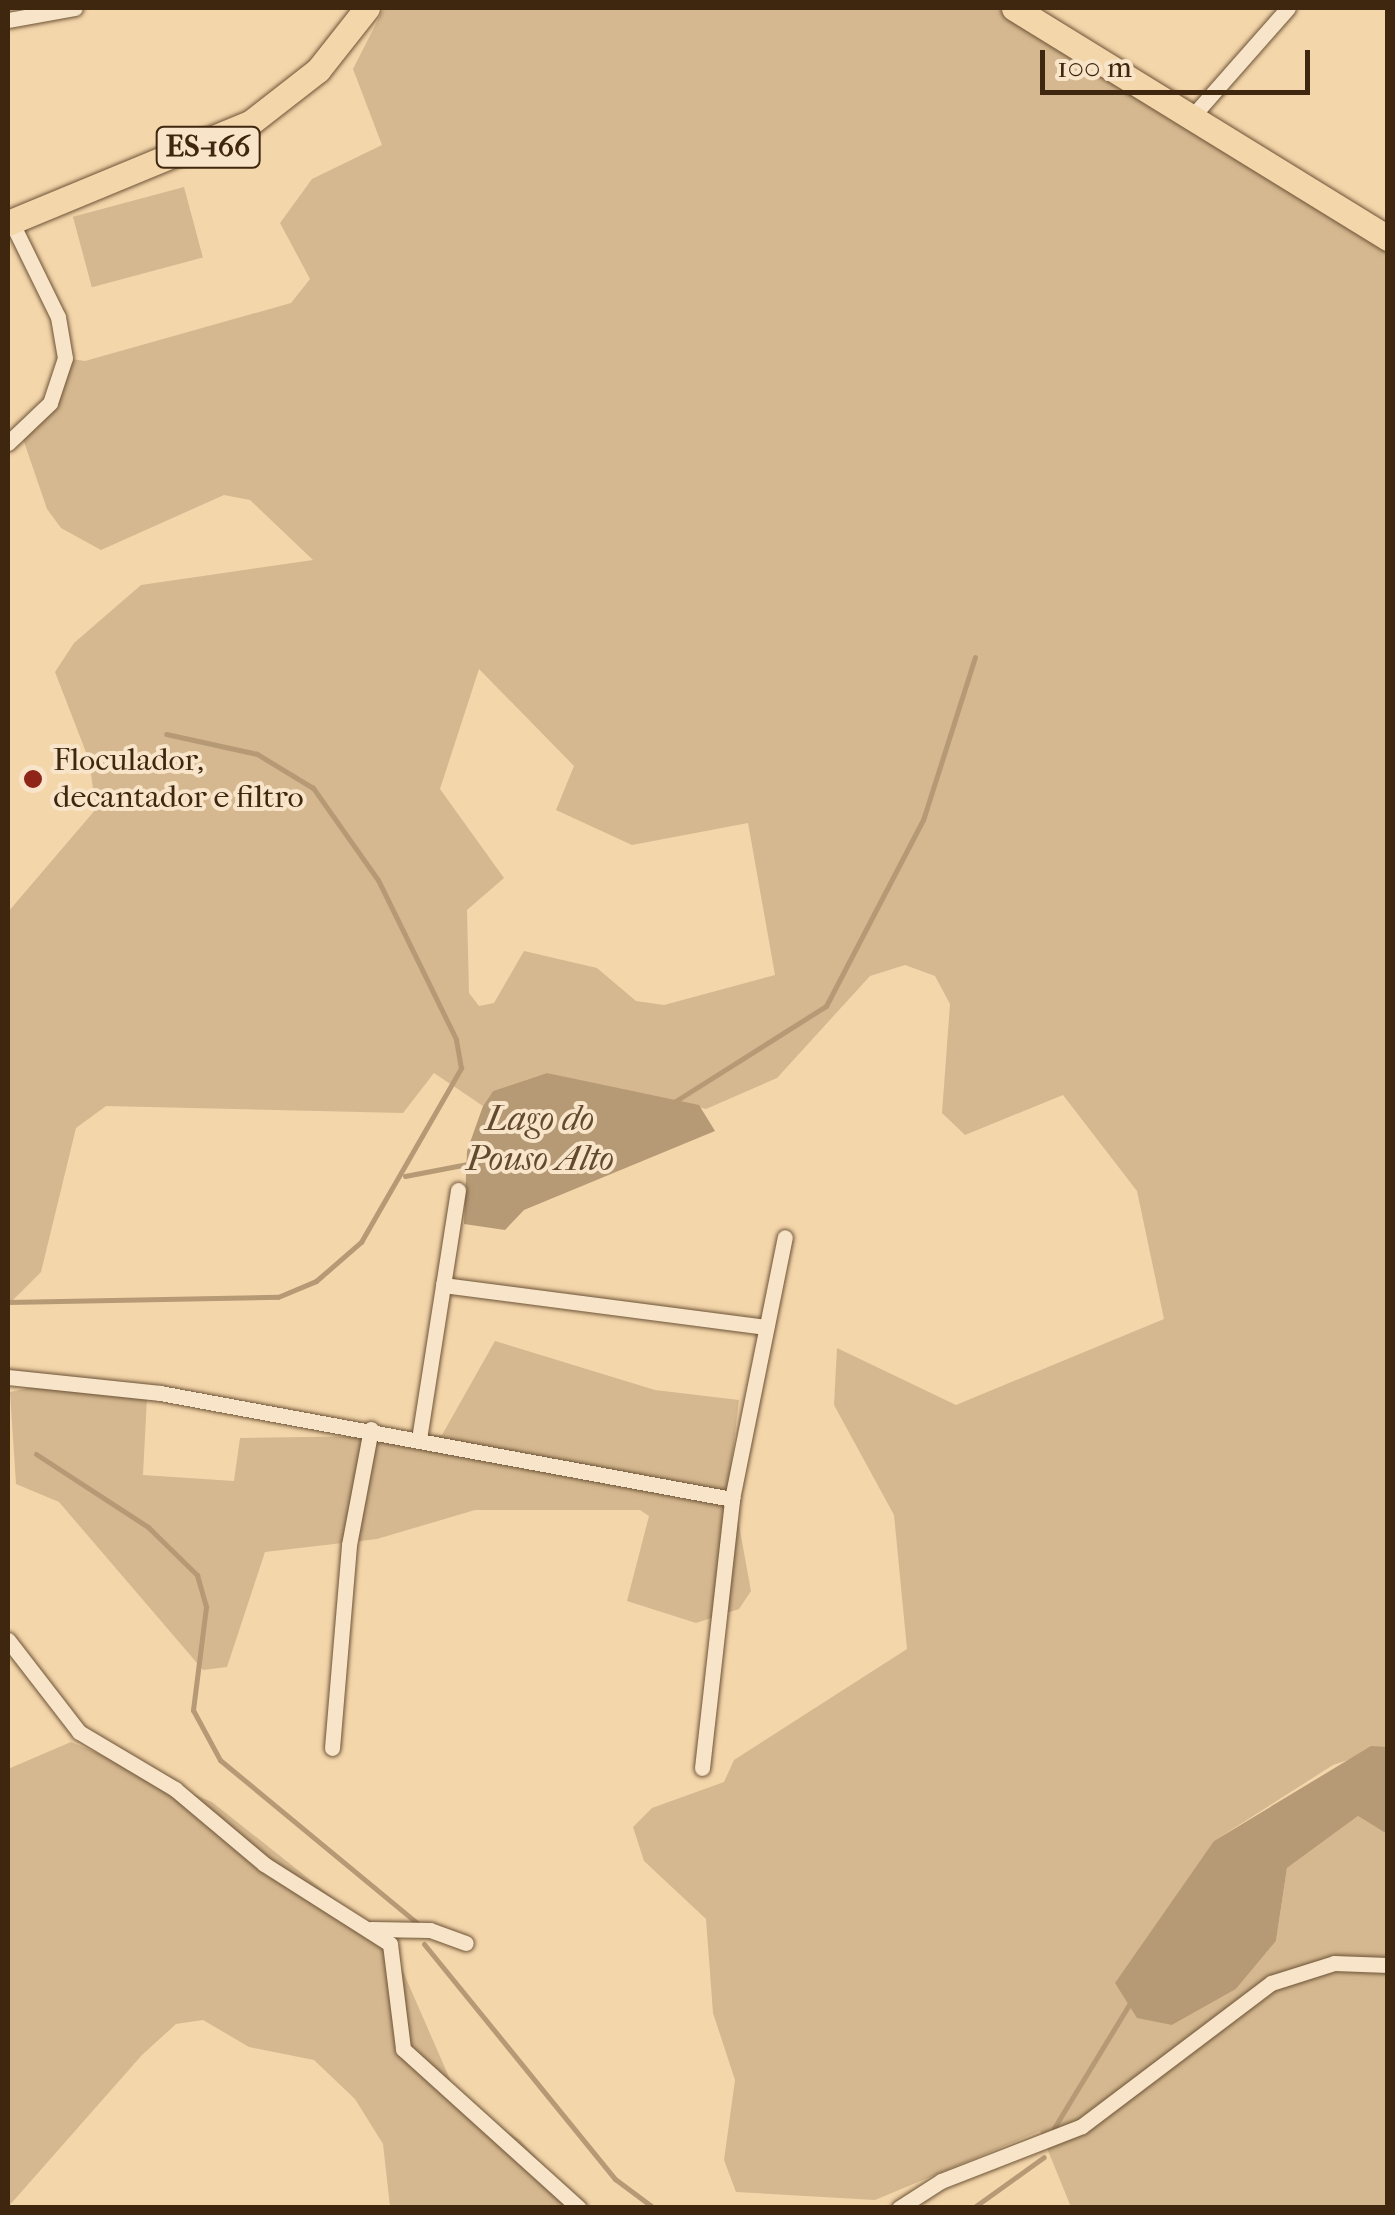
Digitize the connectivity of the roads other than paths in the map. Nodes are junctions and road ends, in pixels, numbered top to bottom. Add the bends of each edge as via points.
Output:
1 (75, 8) edge
2 (367, 8) edge
3 (1014, 8) edge
4 (1288, 8) edge
5 (8, 20) edge
6 (1190, 119) junction
7 (10, 223) edge
8 (1388, 238) edge
9 (8, 443) edge
10 (458, 1190) dead end
11 (785, 1238) dead end
12 (443, 1285) junction
13 (766, 1327) junction
14 (8, 1377) edge
15 (371, 1429) junction
16 (419, 1438) junction
17 (732, 1499) junction
18 (8, 1640) edge
19 (332, 1748) dead end
20 (702, 1768) dead end
21 (371, 1929) junction
22 (466, 1942) dead end
23 (1388, 1965) edge
24 (579, 2208) edge
25 (898, 2208) edge

1 - 5 street
2 - 7 main road, ES-166 via 318,70 250,122
3 - 6 main road
4 - 6 street
6 - 8 main road
7 - 9 street via 58,318 65,358 50,404
10 - 12 street
11 - 13 street
12 - 13 street
12 - 16 street
13 - 17 street
14 - 15 street
15 - 16 street
15 - 19 street via 349,1545
16 - 17 street
17 - 20 street
18 - 21 street via 79,1732
21 - 22 street via 430,1930
21 - 24 street via 398,1960 403,2050
23 - 25 street via 1334,1963 1272,1983 1082,2126 941,2180

